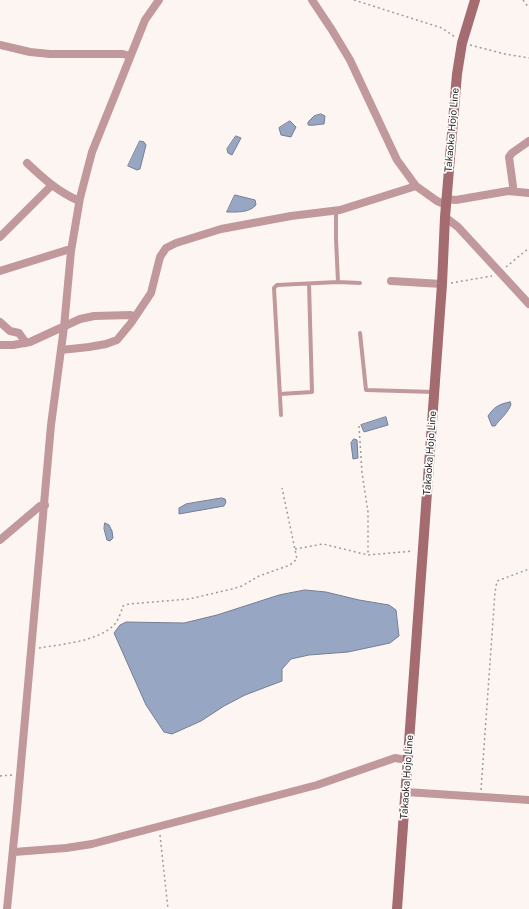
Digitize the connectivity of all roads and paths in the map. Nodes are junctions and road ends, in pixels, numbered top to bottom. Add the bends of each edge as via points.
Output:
1 (159, 0) edge
2 (312, 0) edge
3 (354, 0) edge
4 (475, 0) edge
5 (523, 0) edge
6 (529, 8) edge
7 (462, 43) junction
8 (0, 44) edge
9 (130, 56) junction
10 (529, 58) edge
11 (529, 141) edge
12 (27, 163) dead end
13 (52, 186) junction
14 (416, 186) junction
15 (513, 190) junction
16 (529, 193) edge
17 (79, 201) junction
18 (446, 202) junction
19 (336, 210) junction
20 (445, 217) junction
21 (0, 237) edge
22 (529, 248) edge
23 (71, 251) junction
24 (0, 271) edge
25 (499, 272) junction
26 (391, 281) dead end
27 (338, 282) junction
28 (360, 283) dead end
29 (309, 284) junction
30 (442, 284) junction
31 (529, 304) edge
32 (135, 317) junction
33 (0, 322) edge
34 (64, 325) junction
35 (360, 332) dead end
36 (26, 343) junction
37 (0, 344) edge
38 (60, 350) junction
39 (434, 392) junction
40 (280, 394) junction
41 (281, 415) dead end
42 (359, 426) dead end
43 (282, 488) dead end
44 (45, 505) junction
45 (0, 540) edge
46 (295, 549) junction
47 (423, 550) junction
48 (368, 555) junction
49 (529, 569) edge
50 (31, 650) junction
51 (407, 760) junction
52 (0, 776) edge
53 (20, 776) junction
54 (406, 792) junction
55 (481, 797) junction
56 (529, 800) edge
57 (158, 827) junction
58 (14, 852) junction
59 (7, 909) edge
60 (168, 909) edge
61 (397, 909) edge

1 - 9 street via 145,20
2 - 14 street via 350,60 397,160
3 - 7 path via 442,28
4 - 7 main road, Takaoka Hojo Line
5 - 6 path
7 - 10 path
7 - 18 main road, Takaoka Hojo Line
8 - 9 street via 36,52
9 - 17 street via 92,152
11 - 15 street via 509,157
12 - 13 street
13 - 17 street
13 - 21 street
14 - 18 street via 437,201
14 - 19 street
15 - 16 street
15 - 18 street
17 - 23 street
18 - 20 main road, Takaoka Hojo Line
19 - 27 lane
19 - 32 street via 221,229 166,248 160,257 151,293
20 - 25 street
20 - 30 main road, Takaoka Hojo Line
22 - 25 path
23 - 24 street via 67,250
23 - 34 street
25 - 30 path via 493,276
25 - 31 street
26 - 30 street
27 - 28 lane
27 - 29 lane
29 - 40 lane via 312,392
29 - 40 lane via 277,285 274,288
30 - 39 main road, Takaoka Hojo Line
32 - 34 street via 94,316
32 - 38 street via 117,340 90,347
33 - 36 street via 10,331 19,333
34 - 36 street
34 - 38 street
35 - 39 lane via 366,390
36 - 37 street
38 - 44 street
39 - 47 main road, Takaoka Hojo Line
40 - 41 lane
42 - 48 path via 368,512
43 - 46 path
44 - 45 street via 40,506
44 - 50 street
46 - 48 path via 323,544
46 - 50 path via 297,559 290,565 259,576 242,586 189,599 129,604 123,606 115,624 106,632 91,638
47 - 48 path
47 - 51 main road, Takaoka Hojo Line
49 - 55 path via 497,581 494,592
50 - 53 street
51 - 54 main road, Takaoka Hojo Line
51 - 57 street via 395,758 317,785
52 - 53 path
53 - 58 street
54 - 55 street
54 - 61 main road, Takaoka Hojo Line
55 - 56 street
57 - 58 street via 92,844
57 - 60 path
58 - 59 street

